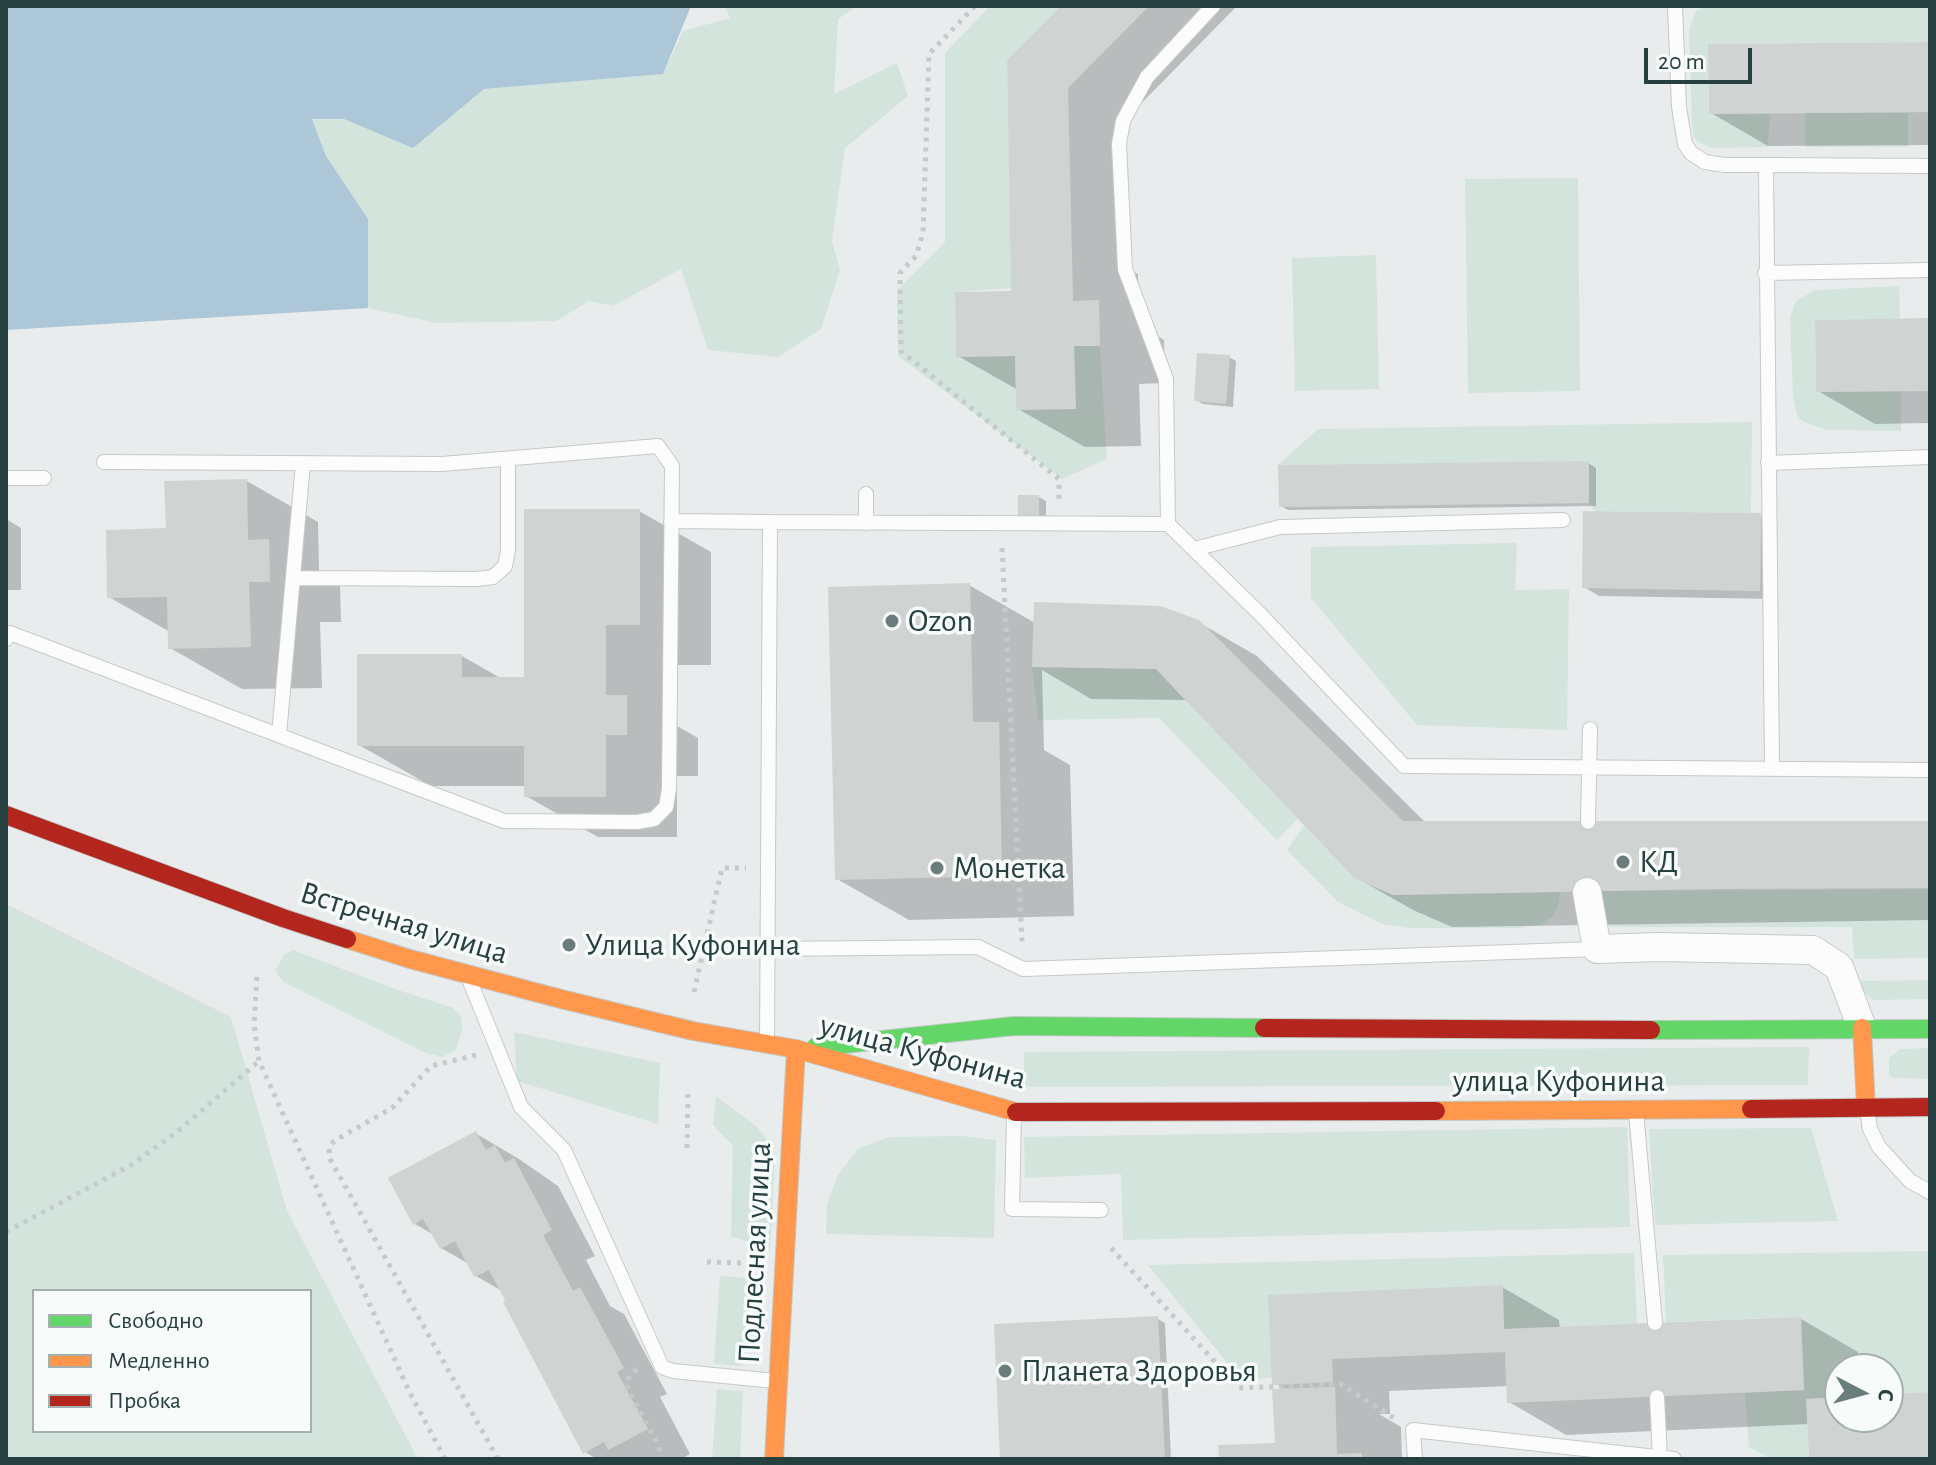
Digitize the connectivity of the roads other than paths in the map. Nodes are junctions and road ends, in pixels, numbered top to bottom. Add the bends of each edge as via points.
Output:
1 (1213, 6) edge
2 (1675, 6) edge
3 (1766, 165) junction
4 (1930, 166) edge
5 (1930, 270) edge
6 (1765, 273) junction
7 (1930, 457) edge
8 (508, 459) junction
9 (104, 462) dead end
10 (303, 463) junction
11 (1768, 463) junction
12 (6, 478) edge
13 (44, 478) dead end
14 (866, 494) dead end
15 (1563, 520) dead end
16 (671, 521) junction
17 (770, 522) junction
18 (866, 523) junction
19 (1168, 524) junction
20 (1194, 549) junction
21 (293, 578) junction
22 (7, 634) edge
23 (1590, 729) dead end
24 (279, 735) junction
25 (1588, 768) junction
26 (1772, 768) junction
27 (1930, 770) edge
28 (6, 815) edge
29 (1588, 822) dead end
30 (1587, 892) dead end
31 (767, 949) junction
32 (1597, 949) junction
33 (468, 975) junction
34 (1862, 1028) junction
35 (1930, 1029) edge
36 (767, 1045) junction
37 (796, 1049) junction
38 (1930, 1107) edge
39 (1866, 1108) junction
40 (1636, 1111) junction
41 (1014, 1112) junction
42 (1930, 1192) edge
43 (1101, 1210) dead end
44 (1655, 1323) dead end
45 (778, 1381) junction
46 (1657, 1397) dead end
47 (1667, 1458) edge
48 (774, 1459) edge
49 (1415, 1459) edge

1 - 19 lane via 1147,77 1123,121 1119,144 1125,269 1166,379
2 - 3 lane via 1685,144 1705,162
3 - 4 lane
3 - 6 lane
5 - 6 lane
6 - 11 lane
7 - 11 lane
8 - 10 lane
8 - 16 lane via 658,446 672,466
8 - 21 lane via 508,550 505,566 493,577
9 - 10 lane
10 - 21 lane
11 - 26 lane
12 - 13 lane
14 - 18 lane
15 - 20 lane via 1280,527
16 - 17 lane
16 - 24 lane via 669,789 666,807 654,819 504,821
17 - 18 lane
17 - 31 lane
18 - 19 lane
19 - 20 lane
20 - 25 lane via 1404,766
21 - 24 lane
22 - 24 lane
23 - 25 lane
25 - 26 lane
25 - 29 lane
26 - 27 lane
28 - 33 main road, Встречная улица via 283,918
30 - 32 street
31 - 32 lane via 978,947 1023,969
31 - 36 lane
32 - 34 street via 1813,950 1839,967
33 - 36 main road, Встречная улица
33 - 45 lane via 521,1107 564,1150 662,1367
34 - 35 main road, улица Куфонина
34 - 37 main road, улица Куфонина via 1014,1026
34 - 39 main road
36 - 37 main road, Встречная улица
37 - 41 main road, улица Куфонина
37 - 45 main road, Подлесная улица
38 - 39 main road, улица Куфонина
39 - 40 main road, улица Куфонина
39 - 42 lane via 1879,1147 1910,1181
40 - 41 main road, улица Куфонина
40 - 44 lane
41 - 43 lane via 1012,1209
45 - 48 main road, Подлесная улица
46 - 47 lane
47 - 49 lane via 1413,1430

